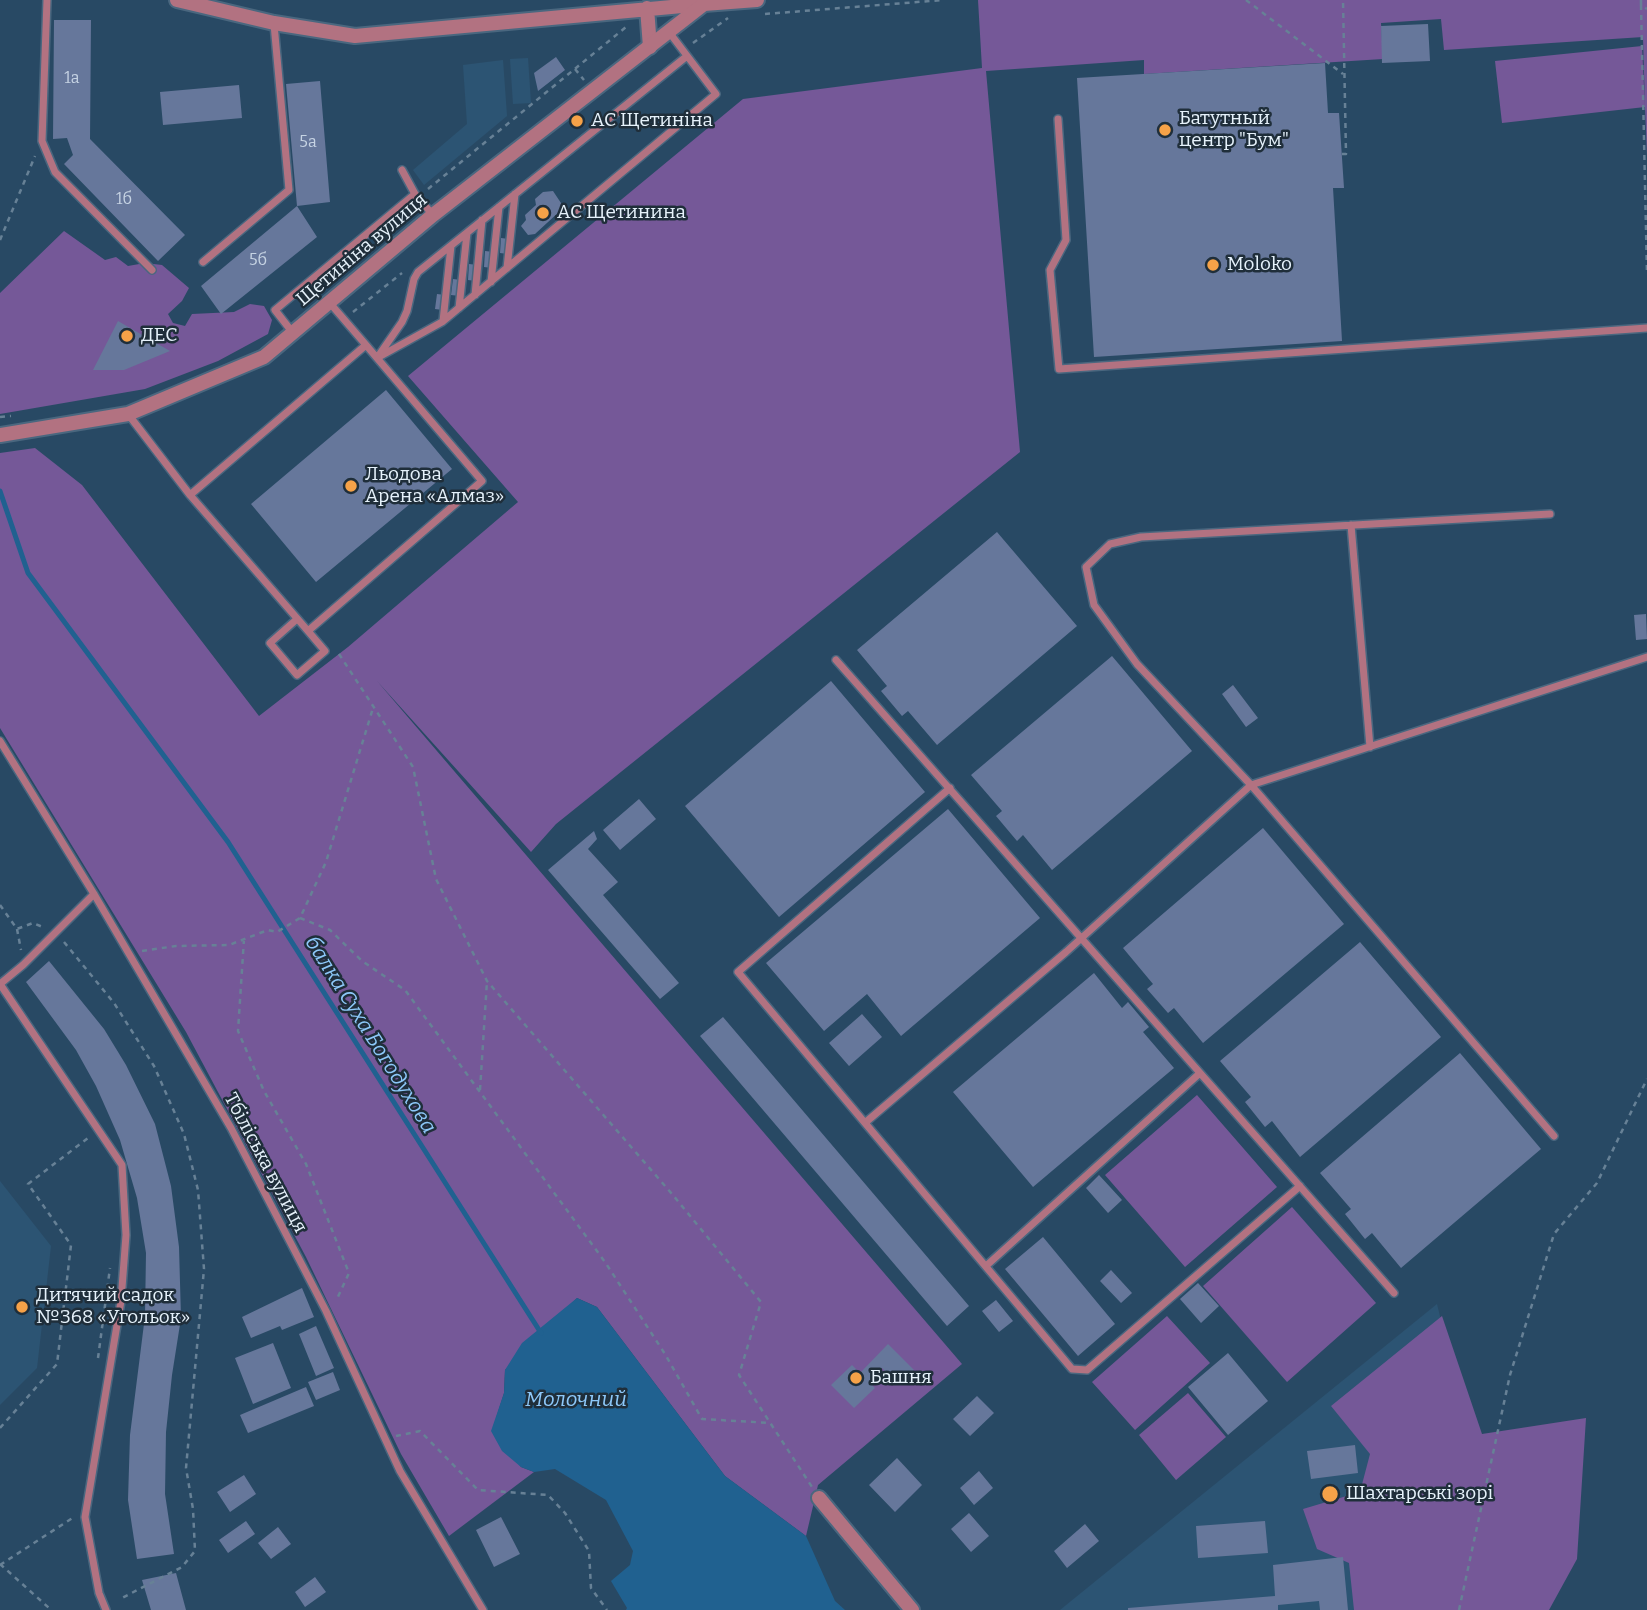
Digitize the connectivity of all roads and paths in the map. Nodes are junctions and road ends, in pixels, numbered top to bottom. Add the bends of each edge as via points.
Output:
1 (47, 0) edge
2 (177, 0) edge
3 (943, 0) edge
4 (1246, 0) edge
5 (1343, 0) edge
6 (1641, 0) edge
7 (704, 2) edge
8 (646, 4) edge
9 (1642, 5) junction
10 (757, 7) edge
11 (1647, 9) edge
12 (274, 23) junction
13 (628, 25) dead end
14 (669, 32) junction
15 (650, 47) junction
16 (687, 56) junction
17 (1343, 74) junction
18 (1058, 119) dead end
19 (42, 141) junction
20 (1342, 154) dead end
21 (1646, 161) edge
22 (402, 170) dead end
23 (515, 194) junction
24 (417, 195) junction
25 (499, 207) junction
26 (433, 215) junction
27 (482, 220) junction
28 (467, 233) junction
29 (0, 240) edge
30 (451, 246) junction
31 (203, 262) dead end
32 (507, 268) junction
33 (152, 270) dead end
34 (1647, 274) edge
35 (491, 282) junction
36 (475, 295) junction
37 (329, 302) junction
38 (459, 309) junction
39 (443, 321) junction
40 (1647, 328) edge
41 (293, 333) junction
42 (366, 345) junction
43 (377, 358) junction
44 (128, 414) junction
45 (0, 435) edge
46 (190, 495) junction
47 (1550, 513) dead end
48 (1351, 525) junction
49 (297, 619) junction
50 (308, 631) junction
51 (339, 654) dead end
52 (1647, 657) edge
53 (836, 660) dead end
54 (374, 707) junction
55 (0, 741) edge
56 (1370, 747) junction
57 (1251, 785) junction
58 (950, 788) junction
59 (94, 894) junction
60 (0, 905) edge
61 (300, 918) junction
62 (17, 929) junction
63 (56, 932) junction
64 (1082, 938) junction
65 (244, 939) junction
66 (128, 953) junction
67 (23, 965) junction
68 (487, 981) junction
69 (0, 984) edge
70 (1200, 1073) junction
71 (1647, 1079) edge
72 (480, 1092) junction
73 (866, 1122) junction
74 (1554, 1136) dead end
75 (90, 1137) dead end
76 (1300, 1186) junction
77 (111, 1262) dead end
78 (986, 1266) junction
79 (1394, 1293) dead end
80 (329, 1317) junction
81 (96, 1369) dead end
82 (771, 1423) junction
83 (0, 1429) edge
84 (385, 1438) junction
85 (820, 1498) joint
86 (77, 1528) dead end
87 (0, 1564) edge
88 (120, 1599) dead end
89 (49, 1608) edge
90 (106, 1610) edge
91 (483, 1610) edge
92 (607, 1610) edge
93 (912, 1610) edge
94 (1459, 1610) edge

1 - 19 lane
2 - 12 street
3 - 10 path
4 - 17 path
5 - 17 path
6 - 9 path
7 - 8 street
7 - 10 street
7 - 14 street, Щетиніна вулиця
8 - 12 street via 355,36
8 - 15 street
9 - 11 path
9 - 21 path
12 - 31 lane via 289,190
13 - 24 path
14 - 15 street, Щетиніна вулиця
14 - 16 lane
15 - 26 street, Щетиніна вулиця
16 - 23 lane
16 - 32 lane via 716,94
17 - 20 path via 1346,154
18 - 40 lane via 1066,240 1050,271 1059,369
19 - 29 path
19 - 33 lane via 55,172
21 - 34 path
22 - 24 lane
23 - 25 lane
23 - 32 lane
24 - 26 lane
24 - 41 lane via 275,310
25 - 27 lane
25 - 35 lane
26 - 37 street, Щетиніна вулиця
27 - 28 lane
27 - 36 lane
28 - 30 lane
28 - 38 lane
30 - 39 lane
30 - 43 lane via 418,272 402,322
32 - 35 lane
35 - 36 lane
36 - 38 lane
37 - 41 street, Щетиніна вулиця
37 - 42 lane
38 - 39 lane
39 - 43 lane
41 - 44 street, Щетиніна вулиця via 264,357
42 - 43 lane
42 - 46 lane
43 - 50 lane via 482,481
44 - 45 street, Щетиніна вулиця
44 - 46 lane
46 - 49 lane
47 - 48 lane
48 - 56 lane
48 - 57 lane via 1141,537 1110,544 1086,567 1094,605 1137,664
49 - 50 lane
49 - 50 lane via 270,643 297,675 325,651
51 - 54 path
52 - 56 lane
53 - 58 lane
54 - 61 path via 326,862
54 - 68 path via 413,767 436,879
55 - 59 lane, Тбіліська вулиця
56 - 57 lane
57 - 64 lane
57 - 74 lane
58 - 64 lane
58 - 73 lane via 738,972
59 - 63 lane
59 - 66 lane, Тбіліська вулиця
60 - 62 path
61 - 65 path via 277,932 268,930
61 - 72 path via 330,930 362,961 405,990
62 - 63 path via 33,923
62 - 67 path
63 - 67 lane
63 - 88 path via 114,1003 153,1066 184,1134 198,1190 204,1269 186,1468 194,1551 182,1567
64 - 70 lane
64 - 73 lane
65 - 66 path via 229,945
65 - 80 path via 237,1031 264,1091 306,1164 349,1273
66 - 80 lane, Тбіліська вулиця via 231,1128
67 - 69 lane
68 - 72 path
68 - 82 path via 761,1302 739,1375
69 - 90 lane via 122,1165 126,1235 121,1301 85,1517
70 - 76 lane
70 - 78 lane
71 - 94 path via 1597,1183 1554,1234 1510,1375
72 - 82 path via 605,1262 702,1419
73 - 78 lane
75 - 83 path via 27,1184 71,1245 57,1364
76 - 78 lane via 1087,1370 1072,1369
76 - 79 lane
77 - 81 path
80 - 84 lane, Тбіліська вулиця
82 - 85 path
84 - 91 lane, Тбіліська вулиця
84 - 92 path via 421,1431 478,1490 548,1494 589,1551 591,1588
85 - 93 street
86 - 87 path via 76,1516
87 - 89 path

